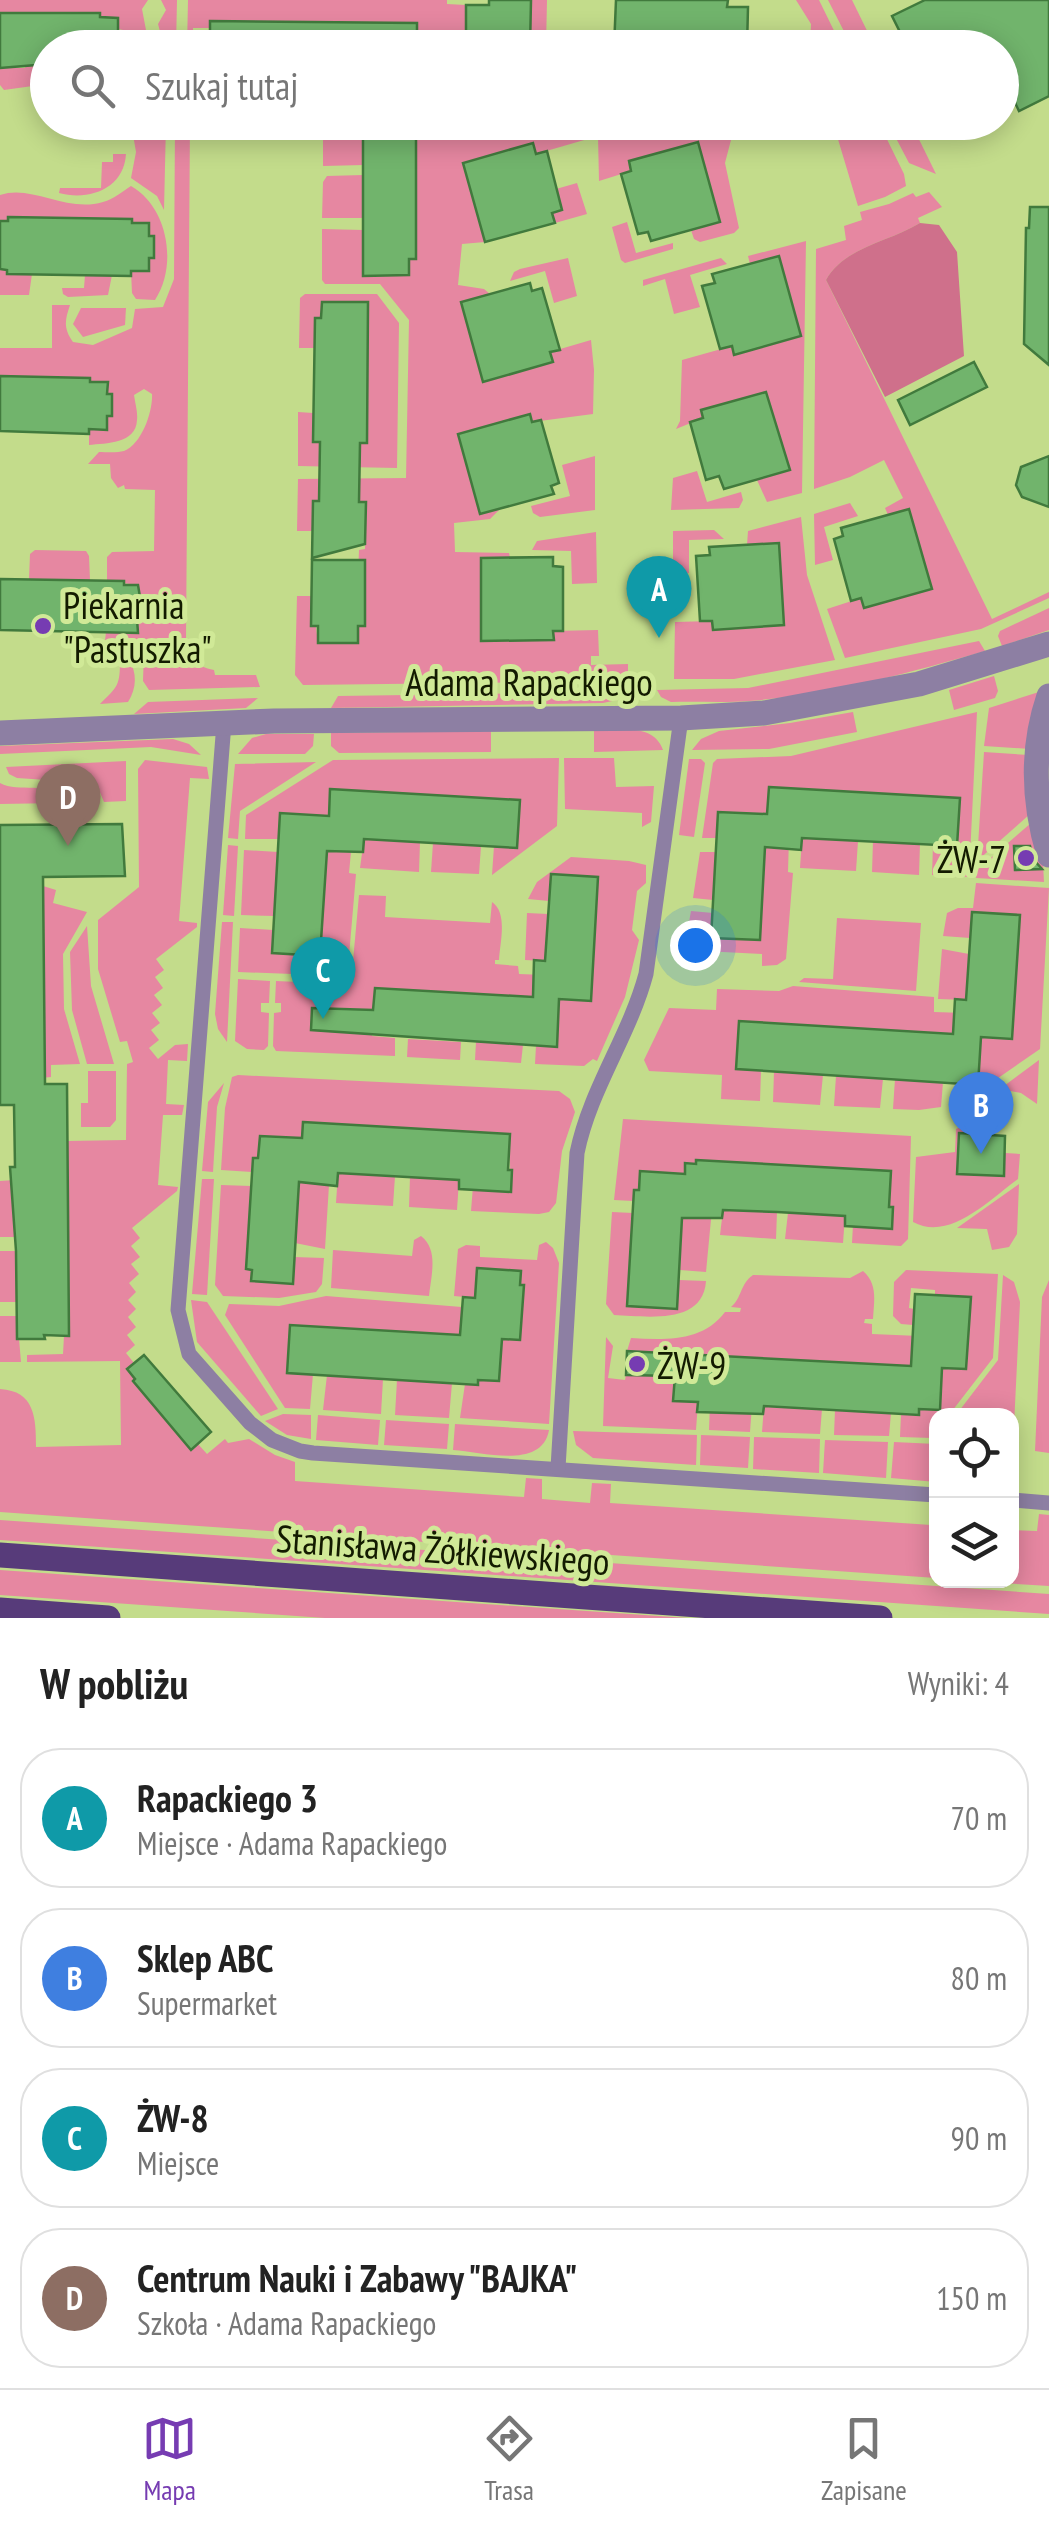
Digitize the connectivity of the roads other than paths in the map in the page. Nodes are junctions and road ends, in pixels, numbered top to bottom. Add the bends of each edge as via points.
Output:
1 (1049, 644) edge
2 (1049, 696) edge
3 (680, 718) junction
4 (224, 724) junction
5 (0, 733) edge
6 (1049, 855) edge
7 (558, 1468) junction
8 (929, 1494) edge
9 (1019, 1500) edge
10 (1049, 1502) edge
11 (0, 1554) edge
12 (0, 1610) edge
13 (108, 1618) edge
14 (880, 1618) edge

1 - 3 street, Adama Rapackiego via 838,701
2 - 6 street via 1035,798
3 - 4 street, Adama Rapackiego
3 - 7 lane via 646,974 590,1106 578,1153
4 - 5 street, Adama Rapackiego
4 - 7 lane via 178,1296 186,1346 250,1423 300,1451
7 - 8 lane
9 - 10 lane
11 - 14 main road, Stanisława Żółkiewskiego
12 - 13 main road

